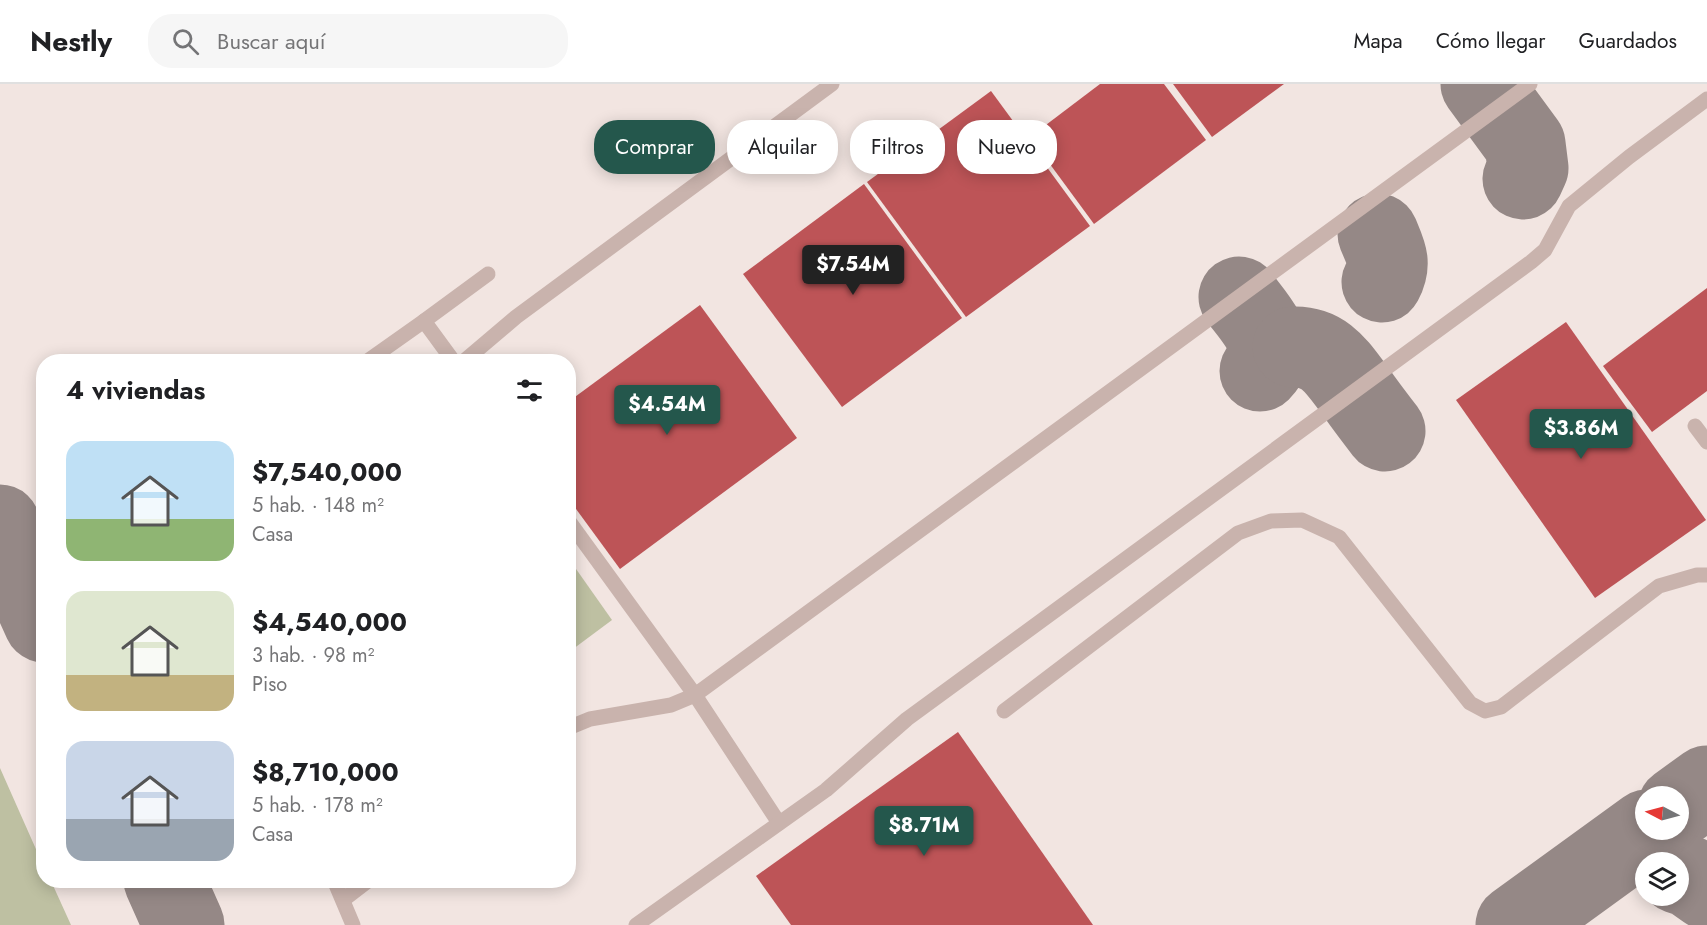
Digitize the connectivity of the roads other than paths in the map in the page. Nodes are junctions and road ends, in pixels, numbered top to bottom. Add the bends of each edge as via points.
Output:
1 (832, 84) edge
2 (1530, 84) edge
3 (1707, 99) edge
4 (488, 274) dead end
5 (424, 321) junction
6 (377, 354) edge
7 (448, 354) edge
8 (472, 354) edge
9 (1695, 426) dead end
10 (1707, 442) edge
11 (576, 531) edge
12 (1707, 575) edge
13 (695, 695) junction
14 (1004, 711) dead end
15 (576, 725) edge
16 (779, 823) junction
17 (338, 888) edge
18 (359, 888) edge
19 (343, 900) junction
20 (353, 925) edge
21 (636, 925) edge

1 - 8 lane via 516,317
2 - 13 lane
3 - 16 lane via 1569,206 1545,250 1531,262 907,719 826,790
4 - 5 lane
5 - 6 lane
5 - 7 lane
9 - 10 lane
11 - 13 lane
12 - 14 lane via 1659,586 1501,706 1485,711 1470,703 1339,537 1302,520 1270,521 1238,533
13 - 15 lane via 671,705
13 - 16 lane
16 - 21 lane
17 - 19 lane
18 - 19 lane
19 - 20 lane

